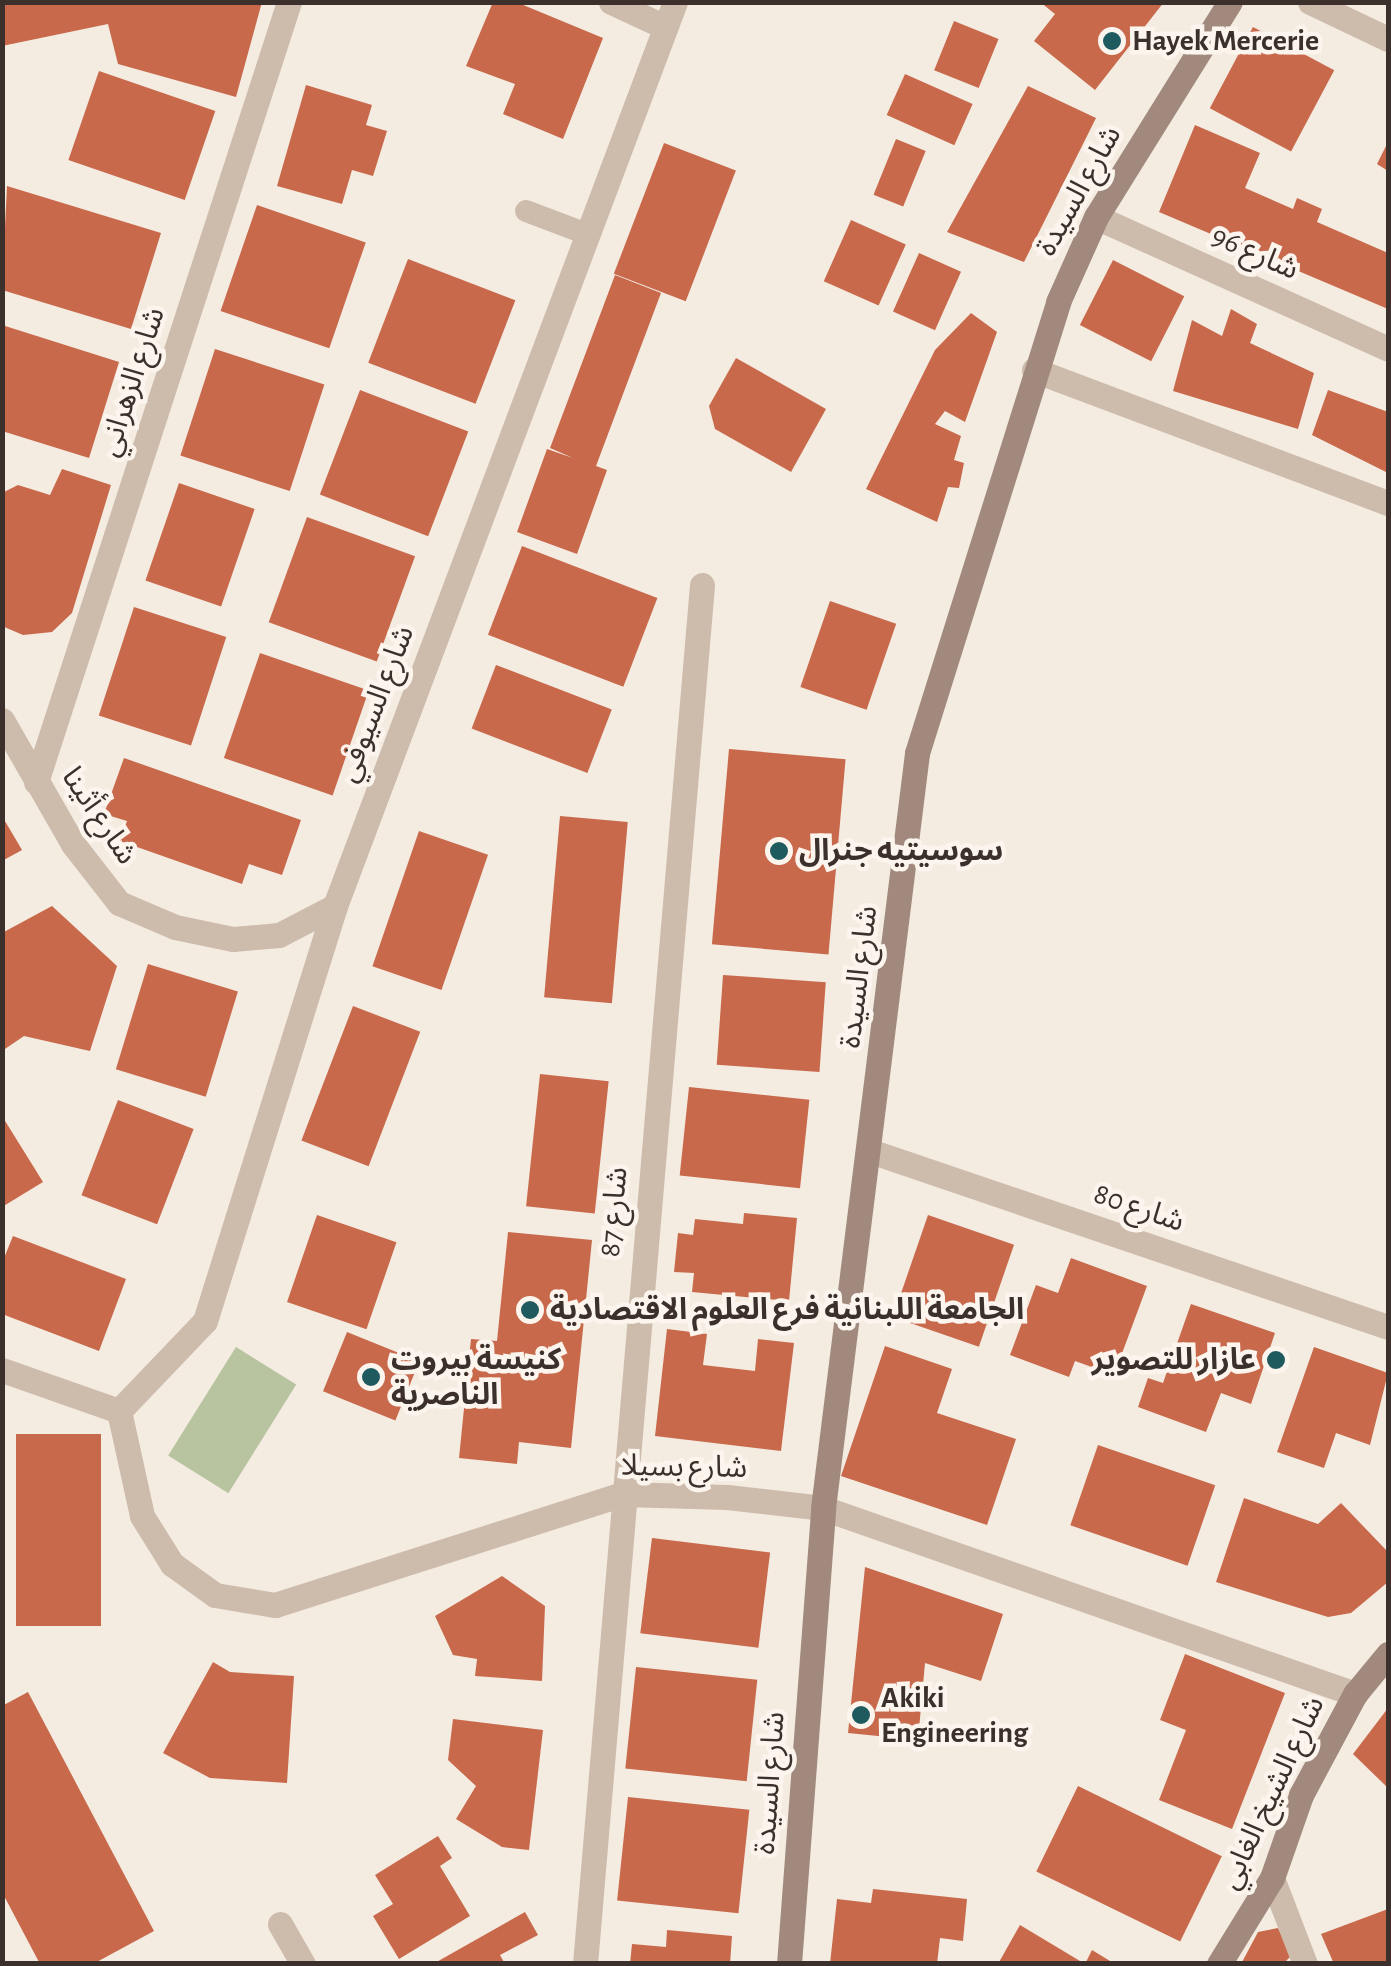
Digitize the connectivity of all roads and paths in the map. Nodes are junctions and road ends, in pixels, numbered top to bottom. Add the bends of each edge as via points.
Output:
1 (289, 2) edge
2 (611, 2) edge
3 (675, 2) edge
4 (1230, 2) edge
5 (1310, 2) edge
6 (665, 27) junction
7 (1388, 39) edge
8 (526, 211) dead end
9 (1096, 217) junction
10 (586, 234) junction
11 (1388, 349) edge
12 (1034, 370) junction
13 (1388, 503) edge
14 (702, 585) dead end
15 (2, 720) edge
16 (36, 782) junction
17 (335, 906) junction
18 (870, 1151) junction
19 (1388, 1326) edge
20 (2, 1370) edge
21 (119, 1411) junction
22 (623, 1494) junction
23 (823, 1508) junction
24 (1388, 1654) edge
25 (1355, 1694) junction
26 (1272, 1878) junction
27 (280, 1924) dead end
28 (303, 1964) edge
29 (585, 1964) edge
30 (789, 1964) edge
31 (1219, 1964) edge
32 (1305, 1964) edge

1 - 16 street, شارع الزهراني
2 - 6 street
3 - 6 street, شارع السيوفي
4 - 9 street, شارع السيدة
5 - 7 street
6 - 10 street, شارع السيوفي
8 - 10 lane
9 - 11 street, شارع 96
9 - 12 street, شارع السيدة
10 - 17 street, شارع السيوفي
12 - 13 street
12 - 18 street, شارع السيدة via 917,753
14 - 22 street, شارع 87
15 - 16 street, شارع أثينا
16 - 17 street, شارع أثينا via 119,903 175,927 233,938 279,935
17 - 21 street, شارع السيوفي via 205,1320
18 - 19 street, شارع 80
18 - 23 street, شارع السيدة
20 - 21 street
21 - 22 street, شارع بسيلا via 142,1516 172,1564 215,1594 275,1605
22 - 23 street, شارع بسيلا
22 - 29 street, شارع 87
23 - 25 street, شارع بسيلا
23 - 30 street, شارع السيدة
24 - 25 street, شارع الشيخ الغابي
25 - 26 street, شارع الشيخ الغابي via 1301,1795
26 - 31 street, شارع الشيخ الغابي
26 - 32 street
27 - 28 street

